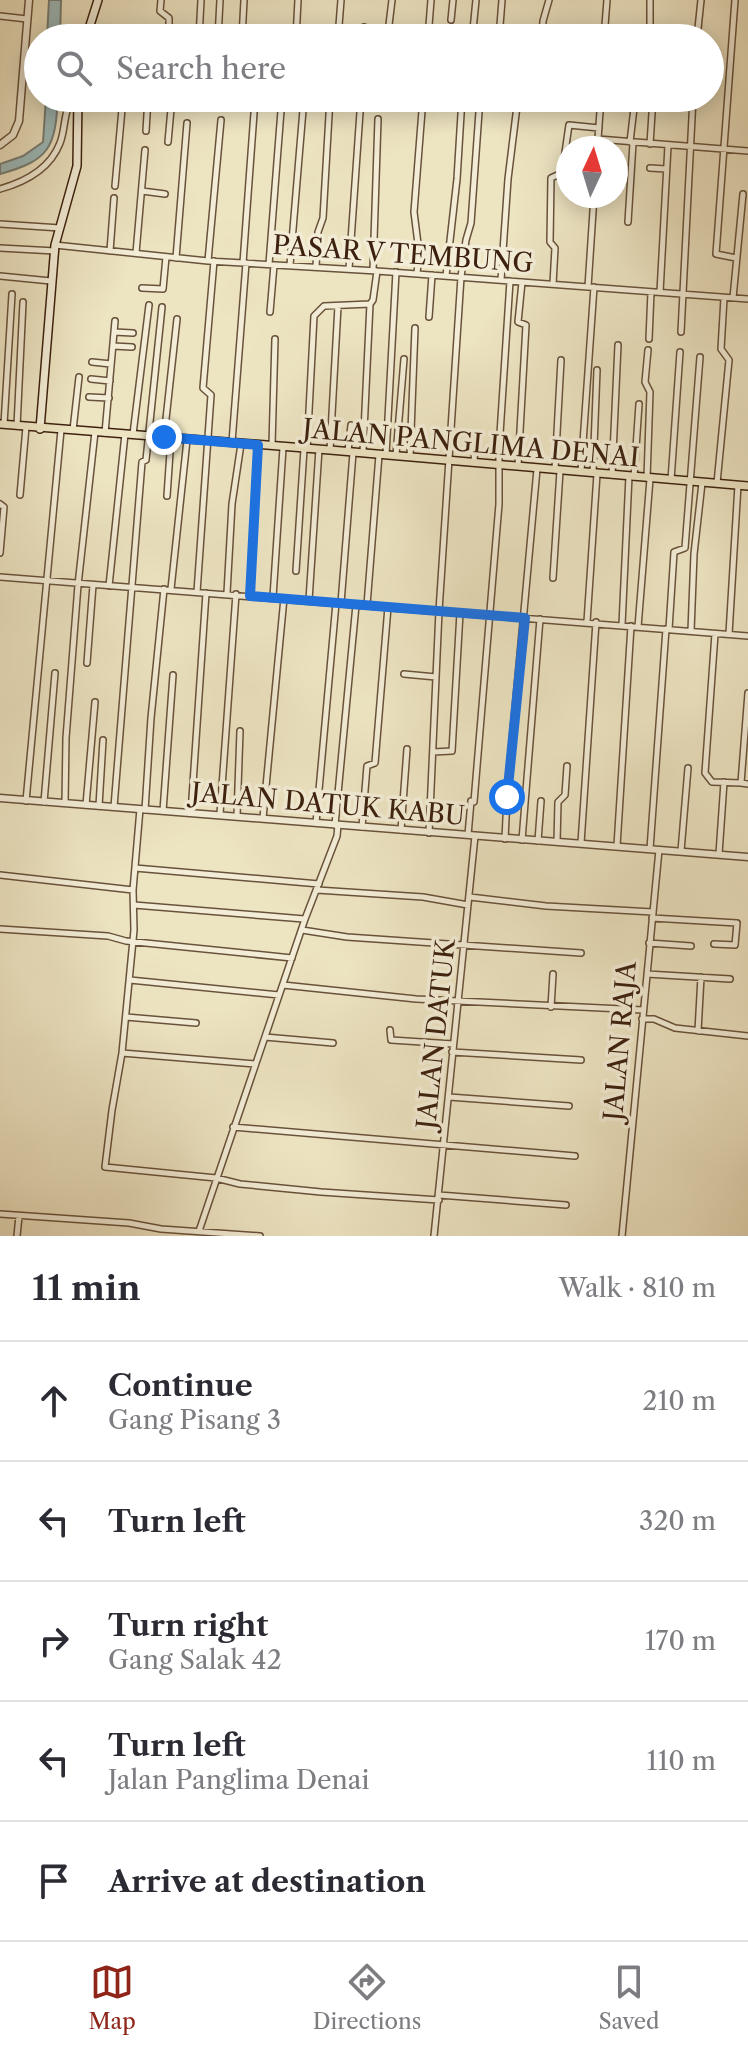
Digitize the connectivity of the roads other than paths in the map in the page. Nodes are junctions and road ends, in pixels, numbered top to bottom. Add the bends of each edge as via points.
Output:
1 (29, 0) edge
2 (98, 0) edge
3 (161, 0) edge
4 (201, 0) edge
5 (220, 0) edge
6 (244, 0) edge
7 (298, 0) edge
8 (341, 0) edge
9 (392, 0) edge
10 (431, 0) edge
11 (453, 0) edge
12 (476, 0) edge
13 (502, 0) edge
14 (549, 0) edge
15 (607, 0) edge
16 (650, 0) edge
17 (701, 0) edge
18 (735, 0) edge
19 (0, 16) edge
20 (27, 19) junction
21 (451, 20) dead end
22 (27, 24) edge
23 (90, 24) edge
24 (169, 24) edge
25 (200, 24) edge
26 (219, 24) edge
27 (243, 24) edge
28 (297, 24) edge
29 (339, 24) edge
30 (389, 24) edge
31 (429, 24) edge
32 (474, 24) edge
33 (500, 24) edge
34 (543, 24) edge
35 (605, 24) edge
36 (650, 24) edge
37 (698, 24) edge
38 (24, 57) edge
39 (67, 112) edge
40 (78, 112) edge
41 (122, 112) edge
42 (147, 112) edge
43 (171, 112) edge
44 (281, 112) edge
45 (303, 112) edge
46 (329, 112) edge
47 (360, 112) edge
48 (422, 112) edge
49 (461, 112) edge
50 (479, 112) edge
51 (516, 112) edge
52 (600, 112) edge
53 (634, 112) edge
54 (652, 112) edge
55 (692, 112) edge
56 (254, 113) dead end
57 (378, 119) dead end
58 (221, 120) dead end
59 (187, 123) dead end
60 (599, 128) junction
61 (146, 131) dead end
62 (598, 136) edge
63 (168, 142) dead end
64 (628, 142) edge
65 (632, 142) junction
66 (650, 144) junction
67 (0, 145) edge
68 (668, 146) junction
69 (690, 147) junction
70 (725, 149) junction
71 (145, 150) dead end
72 (748, 151) edge
73 (650, 168) dead end
74 (666, 169) junction
75 (115, 186) dead end
76 (0, 189) edge
77 (142, 191) junction
78 (165, 194) dead end
79 (743, 194) dead end
80 (114, 198) dead end
81 (594, 208) edge
82 (628, 222) dead end
83 (0, 224) edge
84 (60, 228) junction
85 (0, 248) edge
86 (55, 248) junction
87 (110, 251) junction
88 (136, 253) junction
89 (166, 257) junction
90 (176, 258) junction
91 (736, 258) junction
92 (211, 261) junction
93 (244, 263) junction
94 (272, 264) junction
95 (290, 265) junction
96 (316, 267) junction
97 (349, 269) junction
98 (375, 271) junction
99 (396, 272) junction
100 (417, 274) junction
101 (432, 275) junction
102 (0, 276) edge
103 (446, 276) junction
104 (461, 277) junction
105 (501, 280) junction
106 (51, 281) junction
107 (510, 281) junction
108 (522, 282) junction
109 (553, 284) junction
110 (591, 287) junction
111 (142, 288) dead end
112 (651, 292) junction
113 (660, 293) junction
114 (12, 294) dead end
115 (683, 295) junction
116 (724, 298) junction
117 (733, 298) junction
118 (748, 299) edge
119 (23, 302) dead end
120 (370, 304) junction
121 (149, 305) dead end
122 (338, 306) junction
123 (162, 307) dead end
124 (270, 312) dead end
125 (429, 317) dead end
126 (177, 319) dead end
127 (115, 321) dead end
128 (415, 328) dead end
129 (114, 332) junction
130 (681, 332) dead end
131 (133, 333) dead end
132 (275, 339) dead end
133 (649, 339) dead end
134 (618, 345) dead end
135 (113, 346) junction
136 (132, 347) dead end
137 (648, 350) dead end
138 (680, 352) dead end
139 (700, 357) dead end
140 (404, 359) dead end
141 (561, 360) dead end
142 (92, 362) dead end
143 (111, 364) junction
144 (597, 370) dead end
145 (79, 377) dead end
146 (91, 379) dead end
147 (110, 381) junction
148 (89, 397) dead end
149 (109, 398) junction
150 (639, 404) dead end
151 (2, 425) edge
152 (351, 425) dead end
153 (22, 427) junction
154 (40, 429) junction
155 (61, 430) junction
156 (73, 431) junction
157 (95, 432) junction
158 (105, 433) junction
159 (129, 435) junction
160 (147, 436) junction
161 (168, 438) junction
162 (187, 440) junction
163 (475, 441) dead end
164 (208, 442) junction
165 (236, 443) junction
166 (258, 445) junction
167 (271, 446) junction
168 (283, 448) junction
169 (306, 449) junction
170 (319, 449) junction
171 (330, 450) junction
172 (350, 452) junction
173 (363, 453) junction
174 (382, 455) junction
175 (396, 456) junction
176 (410, 458) junction
177 (450, 461) junction
178 (474, 463) junction
179 (500, 465) junction
180 (518, 467) junction
181 (537, 469) junction
182 (557, 470) junction
183 (581, 472) junction
184 (595, 474) junction
185 (612, 475) junction
186 (631, 477) junction
187 (649, 478) junction
188 (671, 480) junction
189 (691, 481) junction
190 (702, 483) junction
191 (717, 484) junction
192 (738, 485) junction
193 (748, 486) edge
194 (20, 495) dead end
195 (167, 496) dead end
196 (0, 504) edge
197 (0, 553) edge
198 (296, 571) dead end
199 (0, 577) edge
200 (553, 578) dead end
201 (47, 581) junction
202 (78, 585) junction
203 (93, 585) junction
204 (109, 586) junction
205 (131, 587) junction
206 (168, 589) junction
207 (197, 592) junction
208 (206, 593) junction
209 (227, 593) junction
210 (236, 594) junction
211 (250, 596) junction
212 (273, 597) junction
213 (284, 598) junction
214 (309, 600) junction
215 (338, 603) junction
216 (356, 605) junction
217 (367, 605) junction
218 (388, 607) junction
219 (439, 611) junction
220 (460, 613) junction
221 (490, 616) junction
222 (525, 618) junction
223 (540, 619) junction
224 (587, 622) junction
225 (596, 622) junction
226 (622, 625) junction
227 (634, 626) junction
228 (668, 629) junction
229 (691, 631) junction
230 (715, 634) junction
231 (729, 634) junction
232 (748, 636) edge
233 (87, 663) dead end
234 (55, 673) dead end
235 (404, 674) dead end
236 (173, 675) dead end
237 (436, 677) junction
238 (748, 693) edge
239 (95, 702) dead end
240 (240, 731) dead end
241 (103, 740) dead end
242 (407, 749) dead end
243 (433, 752) junction
244 (567, 766) dead end
245 (688, 768) dead end
246 (724, 782) junction
247 (744, 784) edge
248 (0, 798) edge
249 (26, 801) junction
250 (541, 801) dead end
251 (44, 802) junction
252 (65, 803) junction
253 (86, 805) junction
254 (99, 806) junction
255 (114, 807) junction
256 (163, 811) junction
257 (140, 813) junction
258 (191, 813) junction
259 (220, 814) junction
260 (237, 816) junction
261 (263, 818) junction
262 (316, 823) junction
263 (362, 827) junction
264 (337, 828) junction
265 (401, 830) junction
266 (429, 833) junction
267 (471, 836) junction
268 (505, 839) junction
269 (522, 840) junction
270 (538, 841) junction
271 (557, 842) junction
272 (581, 843) junction
273 (617, 846) junction
274 (650, 849) junction
275 (659, 850) junction
276 (681, 851) junction
277 (719, 854) junction
278 (748, 857) edge
279 (135, 868) junction
280 (0, 875) edge
281 (318, 887) junction
282 (133, 890) junction
283 (469, 901) junction
284 (134, 905) junction
285 (653, 915) junction
286 (305, 919) junction
287 (0, 929) edge
288 (302, 930) junction
289 (133, 941) junction
290 (649, 943) junction
291 (714, 944) dead end
292 (465, 946) junction
293 (691, 946) dead end
294 (581, 953) dead end
295 (292, 958) junction
296 (553, 974) dead end
297 (647, 974) junction
298 (701, 977) junction
299 (730, 979) dead end
300 (130, 980) junction
301 (283, 985) junction
302 (279, 995) junction
303 (458, 1000) junction
304 (551, 1007) junction
305 (643, 1010) junction
306 (126, 1017) junction
307 (642, 1019) junction
308 (196, 1023) dead end
309 (390, 1030) dead end
310 (698, 1031) junction
311 (748, 1036) edge
312 (265, 1037) junction
313 (333, 1043) dead end
314 (453, 1044) junction
315 (452, 1052) junction
316 (122, 1053) junction
317 (581, 1060) dead end
318 (255, 1064) junction
319 (449, 1097) junction
320 (569, 1106) dead end
321 (233, 1127) junction
322 (445, 1145) junction
323 (575, 1156) dead end
324 (216, 1178) junction
325 (439, 1198) junction
326 (566, 1205) dead end
327 (0, 1214) edge
328 (19, 1216) junction
329 (199, 1231) junction
330 (17, 1236) edge
331 (260, 1236) edge
332 (434, 1236) edge
333 (622, 1236) edge

1 - 20 street
2 - 23 main road
3 - 24 street via 160,11
4 - 25 street
5 - 26 street
6 - 27 street
7 - 28 street
8 - 29 street
9 - 30 street
10 - 31 street
11 - 21 street
12 - 32 street
13 - 33 street
14 - 34 street
15 - 35 street
16 - 36 street
17 - 37 street
18 - 70 street
19 - 20 street
20 - 22 street
38 - 67 street via 19,121
39 - 76 street via 52,158 38,173
40 - 84 main road via 77,166
41 - 75 street
42 - 61 street
43 - 63 street
44 - 94 street
45 - 95 street
46 - 96 street
47 - 97 street
48 - 100 street via 414,212
49 - 103 street
50 - 104 street via 471,223
51 - 105 street
52 - 60 street
53 - 65 street
54 - 66 street
55 - 69 street
56 - 93 street
57 - 98 street
58 - 92 street
59 - 90 street
60 - 62 street
60 - 109 street via 569,125 562,173 551,178
64 - 65 street
65 - 66 street
65 - 82 street
66 - 68 street
68 - 69 street
68 - 74 street
69 - 70 street
69 - 115 street
70 - 72 street
70 - 91 street via 716,254
71 - 77 street
73 - 74 street
74 - 113 street
77 - 78 street
77 - 88 street
79 - 91 street
80 - 87 street
81 - 110 street
83 - 84 street
84 - 86 main road
85 - 86 street, PASAR V TEMBUNG
86 - 87 street, PASAR V TEMBUNG
86 - 106 main road
87 - 88 street, PASAR V TEMBUNG
88 - 89 street, PASAR V TEMBUNG
89 - 90 street, PASAR V TEMBUNG
89 - 111 street via 163,289
90 - 92 street, PASAR V TEMBUNG
91 - 117 street
92 - 93 street, PASAR V TEMBUNG
92 - 164 street via 203,388 211,395
93 - 94 street, PASAR V TEMBUNG
93 - 165 street
94 - 95 street, PASAR V TEMBUNG
94 - 124 street
95 - 96 street, PASAR V TEMBUNG
96 - 97 street, PASAR V TEMBUNG
97 - 98 street, PASAR V TEMBUNG
98 - 99 street, PASAR V TEMBUNG
98 - 120 street
99 - 100 street, PASAR V TEMBUNG
99 - 174 street
100 - 101 street, PASAR V TEMBUNG
101 - 103 street, PASAR V TEMBUNG
101 - 125 street
102 - 106 street
103 - 104 street, PASAR V TEMBUNG
104 - 105 street, PASAR V TEMBUNG
104 - 177 street
105 - 107 street, PASAR V TEMBUNG
106 - 154 main road
107 - 108 street, PASAR V TEMBUNG
107 - 179 street, JALAN DATUK
108 - 109 street, PASAR V TEMBUNG
108 - 180 street via 518,322 526,325
109 - 110 street, PASAR V TEMBUNG
110 - 112 street, PASAR V TEMBUNG
110 - 183 street
112 - 113 street, PASAR V TEMBUNG
112 - 133 street
113 - 115 street, PASAR V TEMBUNG
114 - 151 street
115 - 116 street, PASAR V TEMBUNG
115 - 130 street
116 - 117 street, PASAR V TEMBUNG
116 - 191 street via 721,349 729,360
117 - 118 street, PASAR V TEMBUNG
119 - 153 street
120 - 122 street
120 - 173 street
121 - 159 street
122 - 169 street via 324,306 314,316
122 - 171 street
123 - 160 street
126 - 161 street
127 - 129 street
128 - 176 street
129 - 131 street
129 - 135 street
132 - 167 street
134 - 185 street
135 - 136 street
135 - 143 street
137 - 187 street
138 - 188 street
139 - 189 street
140 - 175 street
141 - 182 street
142 - 143 street
143 - 147 street
144 - 184 street
145 - 156 street
146 - 147 street
147 - 149 street
148 - 149 street
149 - 158 street
150 - 186 street
151 - 153 main road, JALAN PANGLIMA DENAI
152 - 172 street
153 - 154 main road, JALAN PANGLIMA DENAI
153 - 194 street
154 - 155 main road, JALAN PANGLIMA DENAI
155 - 156 main road, JALAN PANGLIMA DENAI
155 - 201 street
156 - 157 main road, JALAN PANGLIMA DENAI
157 - 158 main road, JALAN PANGLIMA DENAI
157 - 202 street
158 - 159 main road, JALAN PANGLIMA DENAI
159 - 160 main road, JALAN PANGLIMA DENAI
159 - 204 street
160 - 161 main road, JALAN PANGLIMA DENAI
160 - 205 street
161 - 162 main road, JALAN PANGLIMA DENAI
161 - 195 street
162 - 164 main road, JALAN PANGLIMA DENAI
162 - 206 street
163 - 178 street
164 - 165 main road, JALAN PANGLIMA DENAI
164 - 207 street
165 - 166 main road, JALAN PANGLIMA DENAI
165 - 209 street
166 - 167 main road, JALAN PANGLIMA DENAI
166 - 211 street
167 - 168 main road, JALAN PANGLIMA DENAI
168 - 169 main road, JALAN PANGLIMA DENAI
168 - 212 street
169 - 170 main road, JALAN PANGLIMA DENAI
169 - 198 street
170 - 171 main road, JALAN PANGLIMA DENAI
170 - 214 street
171 - 172 main road, JALAN PANGLIMA DENAI
172 - 173 main road, JALAN PANGLIMA DENAI
172 - 215 street
173 - 174 main road, JALAN PANGLIMA DENAI
174 - 175 main road, JALAN PANGLIMA DENAI
174 - 217 street
175 - 176 main road, JALAN PANGLIMA DENAI
176 - 177 main road, JALAN PANGLIMA DENAI
177 - 178 main road, JALAN PANGLIMA DENAI
177 - 219 street
178 - 179 main road, JALAN PANGLIMA DENAI
179 - 180 main road, JALAN PANGLIMA DENAI
179 - 221 street, JALAN DATUK
180 - 181 main road, JALAN PANGLIMA DENAI
181 - 182 main road, JALAN PANGLIMA DENAI
181 - 222 street
182 - 183 main road, JALAN PANGLIMA DENAI
182 - 200 street
183 - 184 main road, JALAN PANGLIMA DENAI
184 - 185 main road, JALAN PANGLIMA DENAI
184 - 224 street
185 - 186 main road, JALAN PANGLIMA DENAI
186 - 187 main road, JALAN PANGLIMA DENAI
186 - 226 street
187 - 188 main road, JALAN PANGLIMA DENAI
187 - 227 street
188 - 189 main road, JALAN PANGLIMA DENAI
189 - 190 main road, JALAN PANGLIMA DENAI
189 - 228 street via 685,548 675,550
190 - 191 main road, JALAN PANGLIMA DENAI
190 - 229 street
191 - 192 main road, JALAN PANGLIMA DENAI
192 - 193 main road, JALAN PANGLIMA DENAI
192 - 231 street
196 - 197 street
199 - 201 street
201 - 202 street
201 - 249 street
202 - 203 street
202 - 252 street
203 - 204 street
203 - 233 street
204 - 205 street
205 - 206 street
205 - 255 street
206 - 207 street
206 - 257 street
207 - 208 street
208 - 209 street
208 - 258 street
209 - 210 street
210 - 211 street
210 - 259 street
211 - 212 street
212 - 213 street
213 - 214 street
213 - 261 street
214 - 215 street
215 - 216 street
215 - 262 street
216 - 217 street
216 - 264 street
217 - 218 street
218 - 219 street
218 - 263 street via 376,761 367,766
219 - 220 street
219 - 237 street
220 - 221 street
220 - 243 street via 452,751
221 - 222 street
221 - 267 street, JALAN DATUK
222 - 223 street
222 - 268 street
223 - 224 street
223 - 269 street
224 - 225 street
225 - 226 street
225 - 272 street
226 - 227 street
227 - 228 street
227 - 273 street
228 - 229 street
228 - 274 street
229 - 230 street
230 - 231 street
230 - 246 street via 705,773 712,782
231 - 232 street
234 - 251 street
235 - 237 street
236 - 256 street
237 - 243 street
238 - 247 street
239 - 253 street
240 - 260 street
241 - 254 street
242 - 265 street
243 - 266 street
244 - 271 street via 565,795 558,802
245 - 276 street
246 - 247 street
246 - 277 street
248 - 249 street, JALAN DATUK KABU
249 - 251 street, JALAN DATUK KABU
250 - 270 street
251 - 252 street, JALAN DATUK KABU
252 - 253 street, JALAN DATUK KABU
253 - 254 street, JALAN DATUK KABU
254 - 255 street, JALAN DATUK KABU
255 - 257 street, JALAN DATUK KABU
256 - 257 street, JALAN DATUK KABU
256 - 258 street, JALAN DATUK KABU
257 - 279 street
258 - 259 street, JALAN DATUK KABU
259 - 260 street, JALAN DATUK KABU
260 - 261 street, JALAN DATUK KABU
261 - 262 street, JALAN DATUK KABU
262 - 264 street, JALAN DATUK KABU
263 - 264 street, JALAN DATUK KABU
263 - 265 street, JALAN DATUK KABU
264 - 281 street
265 - 266 street, JALAN DATUK KABU
266 - 267 street, JALAN DATUK KABU
267 - 268 street, JALAN DATUK KABU
267 - 283 street, JALAN DATUK
268 - 269 street, JALAN DATUK KABU
269 - 270 street, JALAN DATUK KABU
270 - 271 street, JALAN DATUK KABU
271 - 272 street, JALAN DATUK KABU
272 - 273 street, JALAN DATUK KABU
273 - 274 street, JALAN DATUK KABU
274 - 275 street, JALAN DATUK KABU
275 - 276 street, JALAN DATUK KABU
275 - 285 street, JALAN RAJA
276 - 277 street, JALAN DATUK KABU
277 - 278 street, JALAN DATUK KABU
279 - 281 street
279 - 282 street
280 - 282 street
281 - 283 street
281 - 286 street
282 - 284 street
283 - 285 street
283 - 292 street, JALAN DATUK
284 - 286 street
284 - 289 street
285 - 290 street, JALAN RAJA
285 - 291 street via 737,923 735,945
286 - 288 street
287 - 289 street
288 - 292 street
288 - 295 street
289 - 295 street
289 - 300 street
290 - 293 street
290 - 297 street, JALAN RAJA
292 - 294 street
292 - 303 street, JALAN DATUK
295 - 301 street
296 - 304 street
297 - 298 street
297 - 305 street, JALAN RAJA
298 - 299 street
298 - 310 street
300 - 302 street
300 - 306 street
301 - 302 street
301 - 303 street
302 - 312 street
303 - 304 street
303 - 314 street, JALAN DATUK
304 - 305 street
305 - 307 street, JALAN RAJA
306 - 308 street
306 - 316 street
307 - 310 street
307 - 333 street, JALAN RAJA
309 - 314 street via 391,1040
310 - 311 street
312 - 313 street
312 - 318 street
314 - 315 street, JALAN DATUK
315 - 317 street
315 - 319 street, JALAN DATUK
316 - 318 street
316 - 324 street via 105,1167
318 - 321 street
319 - 320 street
319 - 322 street, JALAN DATUK
321 - 322 street
321 - 324 street
322 - 323 street
322 - 325 street, JALAN DATUK
324 - 325 street via 321,1192
324 - 329 street
325 - 326 street
325 - 332 street, JALAN DATUK
327 - 328 street
328 - 329 street
328 - 330 street
329 - 331 street

